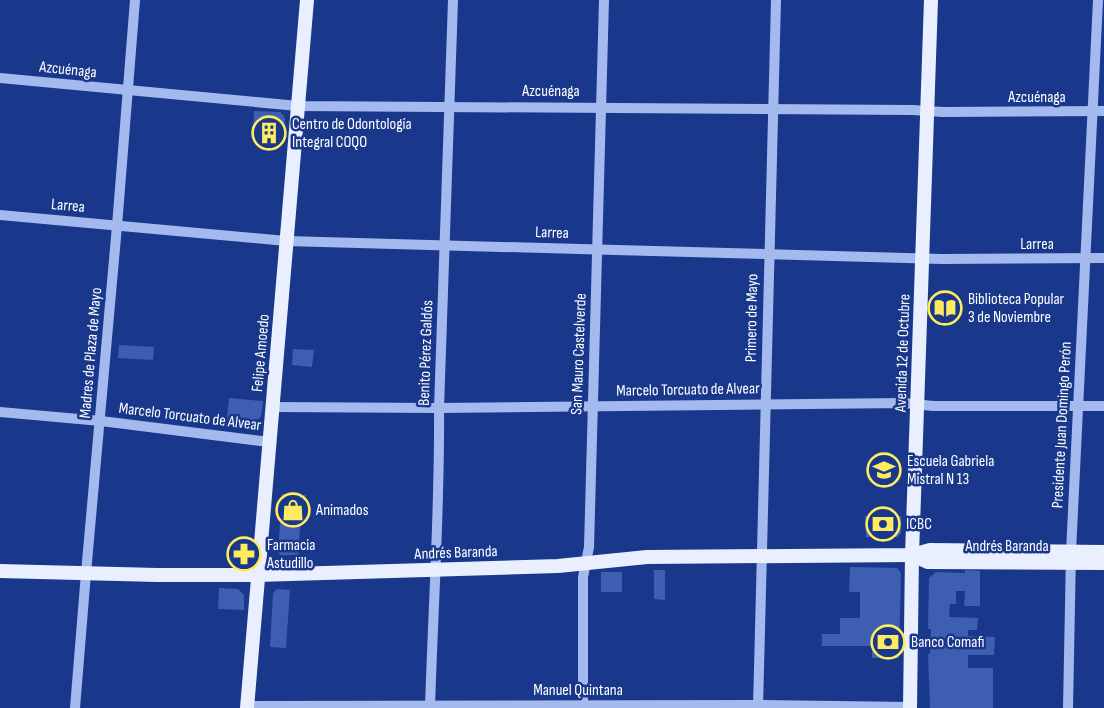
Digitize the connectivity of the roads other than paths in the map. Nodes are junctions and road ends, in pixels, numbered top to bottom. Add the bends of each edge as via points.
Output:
1 (135, 0) edge
2 (307, 0) edge
3 (453, 0) edge
4 (604, 0) edge
5 (776, 0) edge
6 (931, 0) edge
7 (1098, 0) edge
8 (0, 78) edge
9 (128, 91) junction
10 (298, 106) junction
11 (450, 106) junction
12 (601, 107) junction
13 (774, 110) junction
14 (927, 111) junction
15 (1099, 111) edge
16 (0, 215) edge
17 (117, 226) junction
18 (286, 241) junction
19 (445, 244) junction
20 (598, 249) junction
21 (768, 253) junction
22 (923, 258) junction
23 (1085, 258) junction
24 (1104, 258) edge
25 (765, 404) junction
26 (918, 404) junction
27 (273, 406) junction
28 (1078, 406) junction
29 (1104, 406) edge
30 (592, 407) junction
31 (439, 408) junction
32 (0, 412) edge
33 (100, 421) junction
34 (269, 442) junction
35 (1104, 552) edge
36 (761, 555) junction
37 (912, 555) junction
38 (1071, 557) junction
39 (586, 563) junction
40 (1104, 563) edge
41 (435, 570) junction
42 (0, 571) edge
43 (86, 573) junction
44 (257, 575) junction
45 (758, 706) edge
46 (247, 707) edge
47 (430, 707) edge
48 (583, 707) edge
49 (75, 708) edge
50 (910, 708) edge
51 (1068, 708) edge

1 - 9 street, Madres de Plaza de Mayo
2 - 10 main road, Felipe Amoedo
3 - 11 street, Benito Pérez Galdós
4 - 12 street, San Mauro Castelverde
5 - 13 street, Primero de Mayo
6 - 14 main road, Avenida 12 de Octubre
7 - 15 street, Presidente Juan Domingo Perón
8 - 9 street, Azcuénaga
9 - 10 street, Azcuénaga
9 - 17 street, Madres de Plaza de Mayo
10 - 11 street, Azcuénaga
10 - 18 main road, Felipe Amoedo
11 - 12 street, Azcuénaga
11 - 19 street, Benito Pérez Galdós
12 - 13 street, Azcuénaga
12 - 20 street, San Mauro Castelverde
13 - 14 street, Azcuénaga
13 - 21 street, Primero de Mayo
14 - 15 street, Azcuénaga
14 - 22 main road, Avenida 12 de Octubre
15 - 23 street, Presidente Juan Domingo Perón
16 - 17 street, Larrea
17 - 18 street, Larrea
17 - 33 street, Madres de Plaza de Mayo
18 - 19 street, Larrea
18 - 27 main road, Felipe Amoedo
19 - 20 street, Larrea
19 - 31 street, Benito Pérez Galdós
20 - 21 street, Larrea
20 - 30 street, San Mauro Castelverde
21 - 22 street, Larrea
21 - 25 street, Primero de Mayo
22 - 23 street, Larrea
22 - 26 main road, Avenida 12 de Octubre
23 - 24 street, Larrea
23 - 28 street, Presidente Juan Domingo Perón
25 - 26 street, Marcelo Torcuato de Alvear
25 - 30 street, Marcelo Torcuato de Alvear
25 - 36 street, Primero de Mayo
26 - 28 street, Marcelo Torcuato de Alvear
26 - 37 main road, Avenida 12 de Octubre
27 - 31 street, Marcelo Torcuato de Alvear
27 - 34 main road, Felipe Amoedo
28 - 29 street, Marcelo Torcuato de Alvear
28 - 38 street, Presidente Juan Domingo Perón
30 - 31 street, Marcelo Torcuato de Alvear
30 - 39 street, San Mauro Castelverde
31 - 41 street, Benito Pérez Galdós
32 - 33 street, Marcelo Torcuato de Alvear
33 - 34 street, Marcelo Torcuato de Alvear
33 - 43 street, Madres de Plaza de Mayo
34 - 44 main road, Felipe Amoedo
35 - 38 main road, Andrés Baranda
36 - 37 main road, Andrés Baranda
36 - 39 main road, Andrés Baranda via 648,557
36 - 45 street, Primero de Mayo
37 - 38 main road, Andrés Baranda via 928,562
37 - 50 main road, Avenida 12 de Octubre
38 - 40 main road, Andrés Baranda
38 - 51 street, Presidente Juan Domingo Perón
39 - 41 main road, Andrés Baranda
39 - 48 street, San Mauro Castelverde
41 - 44 main road, Andrés Baranda
41 - 47 street, Benito Pérez Galdós
42 - 43 main road, Andrés Baranda
43 - 44 main road, Andrés Baranda
43 - 49 street, Madres de Plaza de Mayo
44 - 46 main road, Felipe Amoedo
45 - 48 street, Manuel Quintana
45 - 50 street, Manuel Quintana
46 - 47 street, Manuel Quintana
47 - 48 street, Manuel Quintana

